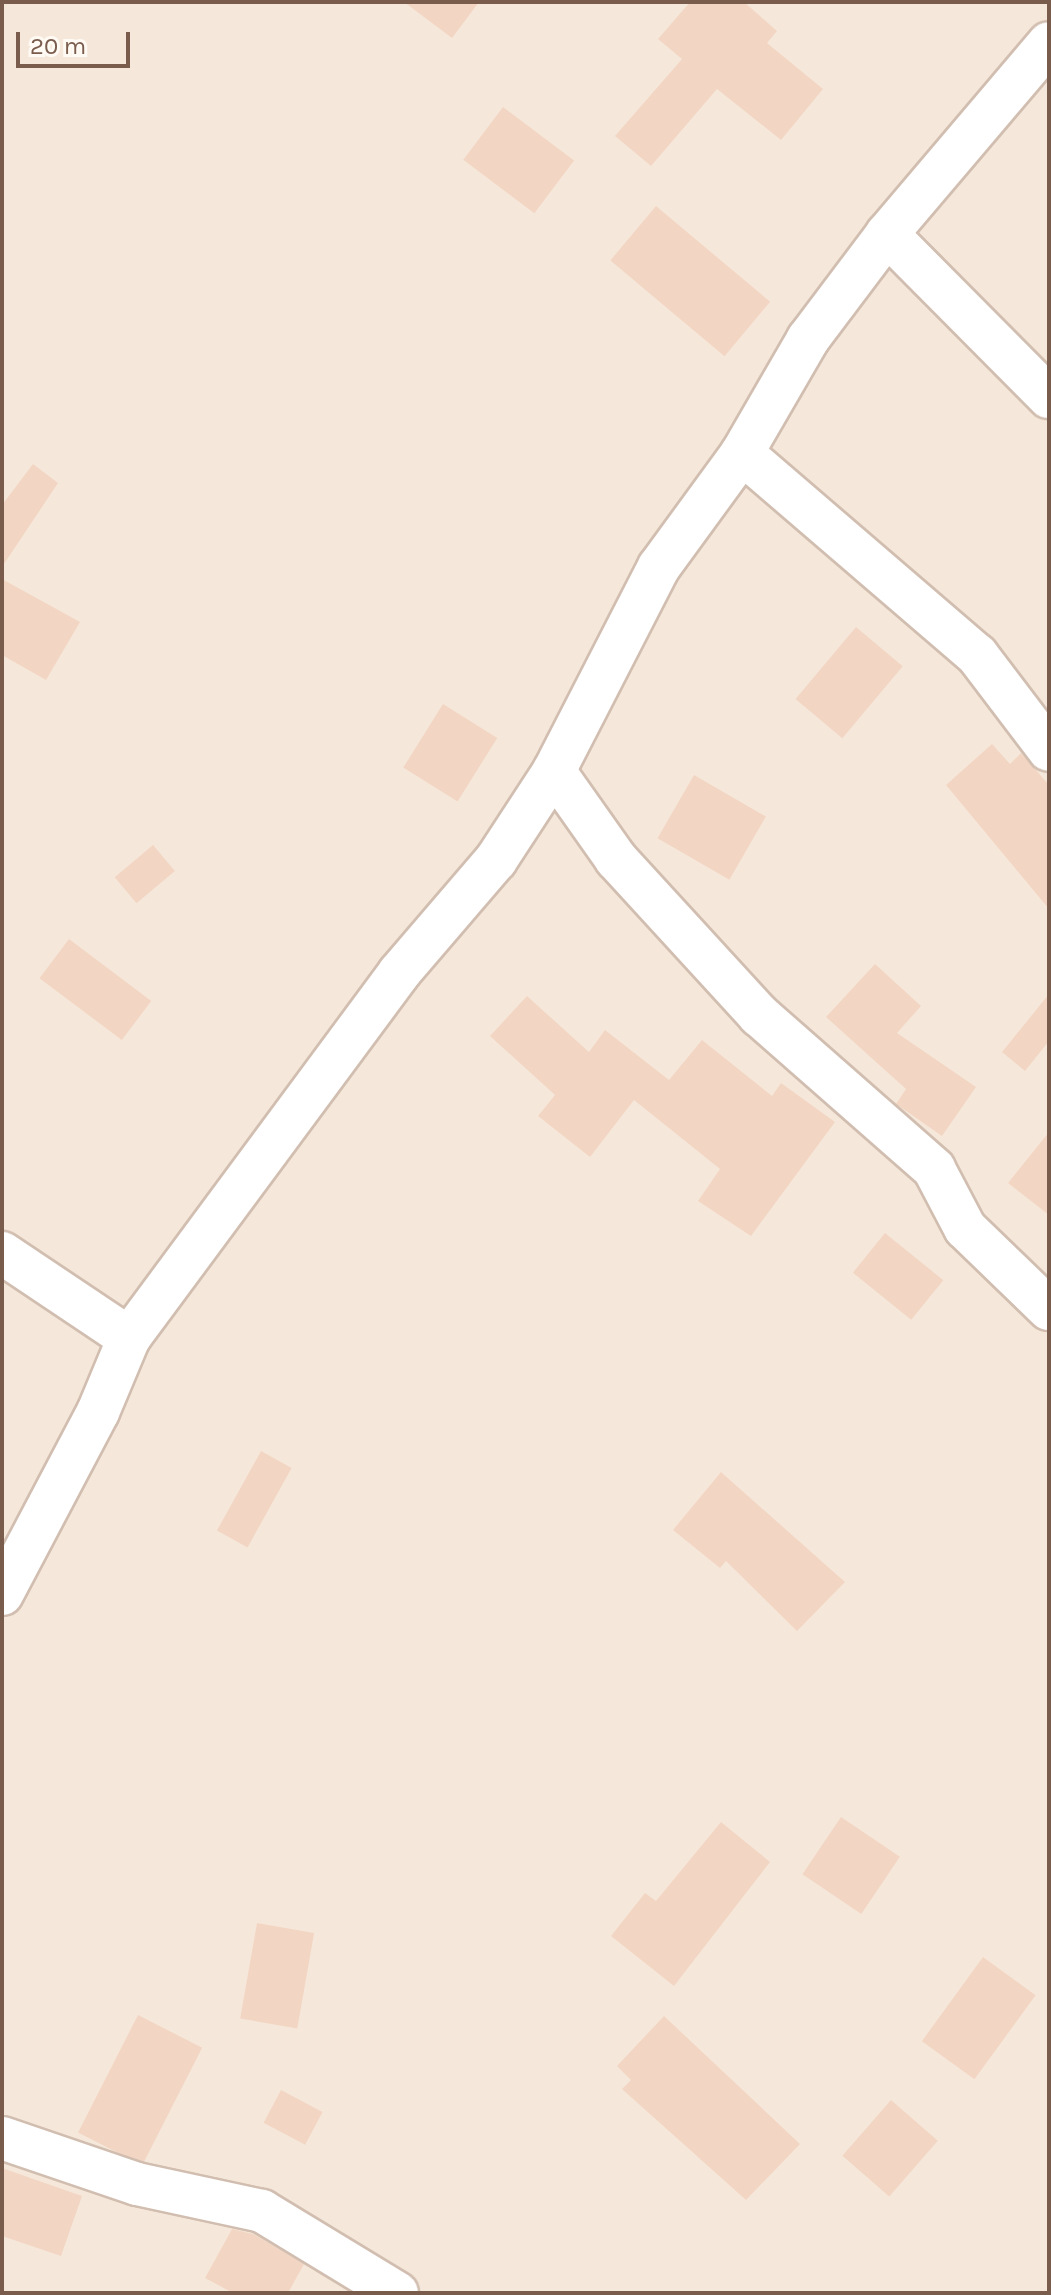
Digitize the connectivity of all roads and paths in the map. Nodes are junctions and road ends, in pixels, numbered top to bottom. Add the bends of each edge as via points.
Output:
1 (1049, 43) edge
2 (887, 234) junction
3 (1049, 397) edge
4 (742, 453) junction
5 (1049, 750) edge
6 (554, 771) junction
7 (2, 1253) edge
8 (1049, 1309) edge
9 (129, 1338) junction
10 (2, 1594) edge
11 (2, 2138) edge
12 (397, 2293) edge

1 - 2 street
2 - 3 street
2 - 4 street via 808,339
4 - 5 street via 977,655
4 - 6 street via 659,567
6 - 8 street via 616,859 759,1015 934,1169 965,1228
6 - 9 street via 496,860 399,973
7 - 9 street
9 - 10 street via 98,1412
11 - 12 street via 137,2184 262,2211

